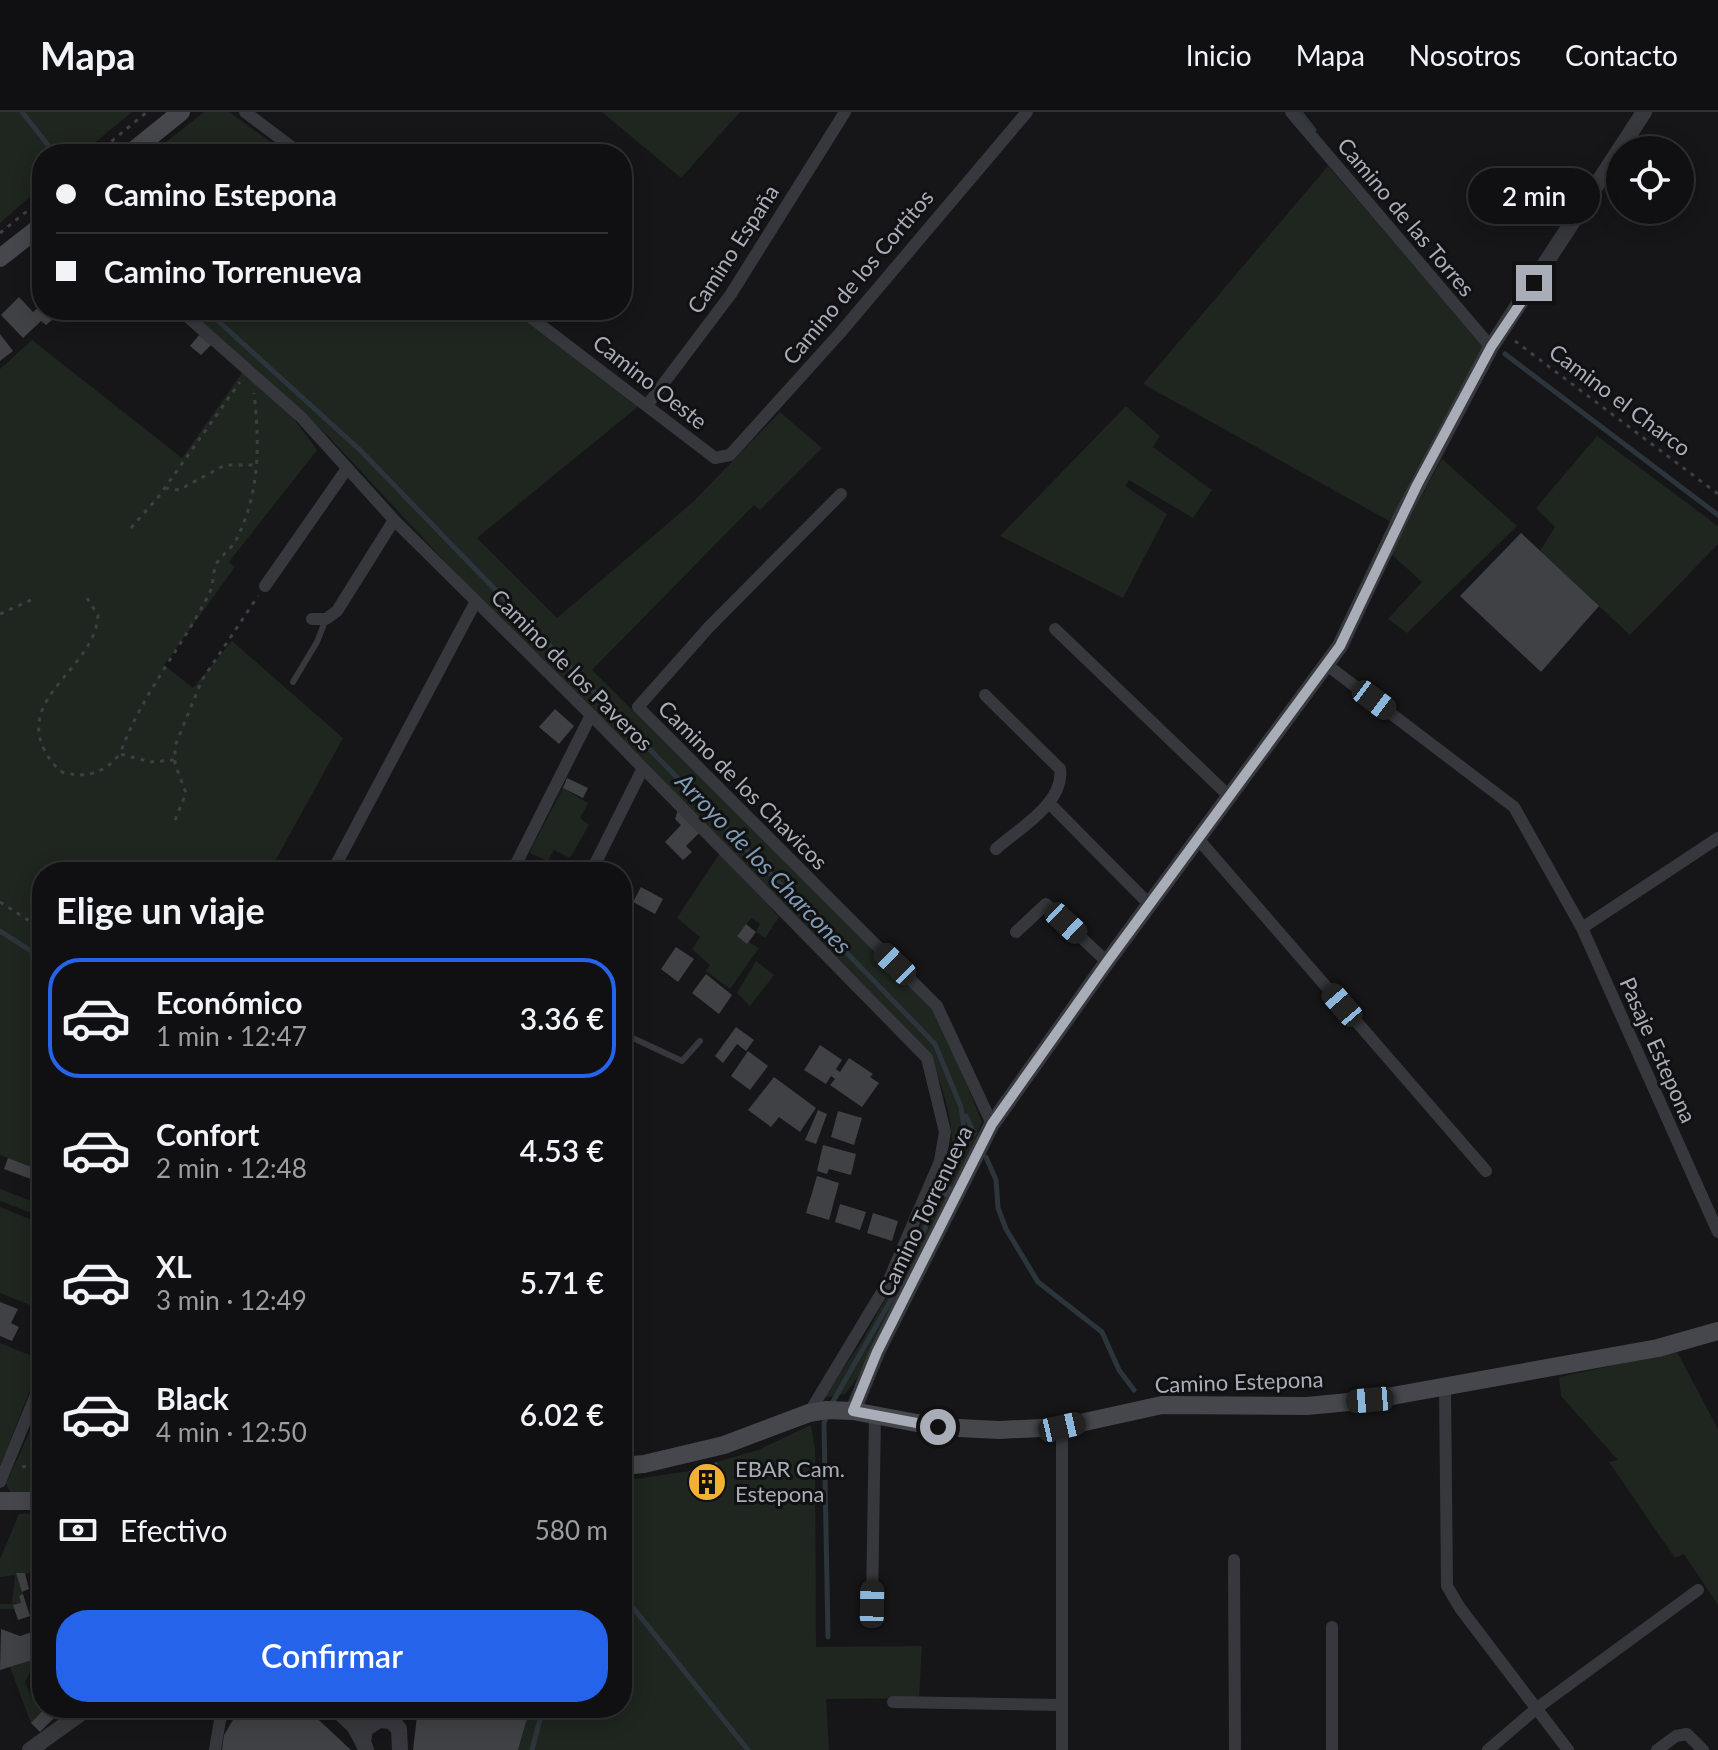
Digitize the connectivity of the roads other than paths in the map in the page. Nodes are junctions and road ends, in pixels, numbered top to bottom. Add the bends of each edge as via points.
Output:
1 (181, 112) edge
2 (245, 112) edge
3 (845, 112) edge
4 (1027, 112) edge
5 (1291, 112) edge
6 (1644, 112) edge
7 (141, 144) edge
8 (288, 144) edge
9 (32, 233) edge
10 (0, 258) edge
11 (192, 320) edge
12 (535, 320) edge
13 (1491, 347) junction
14 (648, 404) junction
15 (715, 458) joint
16 (346, 470) junction
17 (841, 494) dead end
18 (394, 520) junction
19 (265, 586) road end
20 (476, 601) junction
21 (312, 619) dead end
22 (326, 619) junction
23 (1055, 629) dead end
24 (1327, 665) junction
25 (293, 682) dead end
26 (985, 695) dead end
27 (591, 715) junction
28 (643, 768) junction
29 (1230, 797) junction
30 (1049, 803) junction
31 (1718, 838) edge
32 (1199, 840) junction
33 (996, 849) dead end
34 (337, 862) edge
35 (517, 862) edge
36 (596, 862) edge
37 (1150, 905) junction
38 (1582, 928) junction
39 (1016, 932) dead end
40 (1107, 962) junction
41 (632, 1038) edge
42 (700, 1041) dead end
43 (992, 1124) junction
44 (1486, 1171) dead end
45 (934, 1186) junction
46 (954, 1195) junction
47 (1718, 1232) edge
48 (899, 1287) junction
49 (1718, 1331) edge
50 (1445, 1397) junction
51 (32, 1404) edge
52 (845, 1410) junction
53 (813, 1412) junction
54 (875, 1415) junction
55 (1062, 1427) junction
56 (632, 1459) edge
57 (2, 1476) edge
58 (0, 1501) edge
59 (32, 1501) edge
60 (1234, 1560) dead end
61 (1698, 1590) dead end
62 (872, 1604) dead end
63 (1332, 1627) dead end
64 (893, 1702) dead end
65 (1062, 1705) junction
66 (1537, 1708) junction
67 (75, 1718) edge
68 (220, 1718) edge
69 (345, 1718) edge
70 (364, 1718) edge
71 (398, 1718) edge
72 (374, 1721) junction
73 (395, 1724) junction
74 (53, 1735) junction
75 (365, 1746) edge
76 (400, 1749) edge
77 (30, 1750) edge
78 (42, 1750) edge
79 (215, 1750) edge
80 (1062, 1750) edge
81 (1235, 1750) edge
82 (1332, 1750) edge
83 (1488, 1750) edge
84 (1568, 1750) edge
85 (1657, 1750) edge
86 (1703, 1750) edge

1 - 7 main road
2 - 8 street
3 - 14 street, Camino España via 731,294
4 - 15 street, Camino de los Cortitos via 740,444 730,455
5 - 13 street, Camino de las Torres
6 - 13 street, Camino Torrenueva
9 - 10 main road
11 - 16 street, Camino de los Paveros via 301,417
12 - 14 street, Camino Oeste
13 - 24 street, Camino Torrenueva
14 - 15 street, Camino Oeste
16 - 18 street, Camino de los Paveros
16 - 19 street
17 - 43 street, Camino de los Chavicos via 638,707 937,1006
18 - 20 street, Camino de los Paveros
18 - 22 street via 337,611
20 - 27 street, Camino de los Paveros
20 - 34 street
21 - 22 street
22 - 25 lane
23 - 29 street
24 - 29 street, Camino Torrenueva
24 - 38 street, Pasaje Estepona via 1514,807
26 - 30 street via 1060,769 1061,783
27 - 28 street, Camino de los Paveros
27 - 35 street
28 - 36 street
28 - 45 street, Camino de los Paveros via 927,1058 946,1139
29 - 32 street, Camino Torrenueva
30 - 33 street
30 - 37 street
31 - 38 street
32 - 37 street, Camino Torrenueva
32 - 44 street
37 - 40 street, Camino Torrenueva
38 - 47 street, Pasaje Estepona
39 - 40 street via 1046,904
40 - 43 street, Camino Torrenueva
41 - 42 lane via 682,1061
43 - 46 street, Camino Torrenueva
45 - 46 street
45 - 48 street, Camino de los Paveros
46 - 48 street, Camino Torrenueva
48 - 52 street, Camino Torrenueva via 877,1352
48 - 53 street, Camino de los Paveros
49 - 50 main road, Camino Estepona
50 - 55 main road, Camino Estepona via 1307,1406 1162,1405
50 - 66 street via 1447,1586
51 - 57 street
52 - 53 main road, Camino Estepona
52 - 54 main road, Camino Estepona
53 - 56 main road, Camino Estepona via 724,1445
54 - 55 main road, Camino Estepona via 938,1427
54 - 62 street
55 - 65 street
58 - 59 main road
60 - 81 street
61 - 66 street
63 - 82 street
64 - 65 street
65 - 80 street
66 - 83 street
66 - 84 street
67 - 74 street
68 - 79 street
69 - 75 street
70 - 72 street
71 - 73 street
72 - 73 street
72 - 75 street via 365,1729
73 - 76 street
74 - 77 street
74 - 78 street
85 - 86 street via 1687,1734

